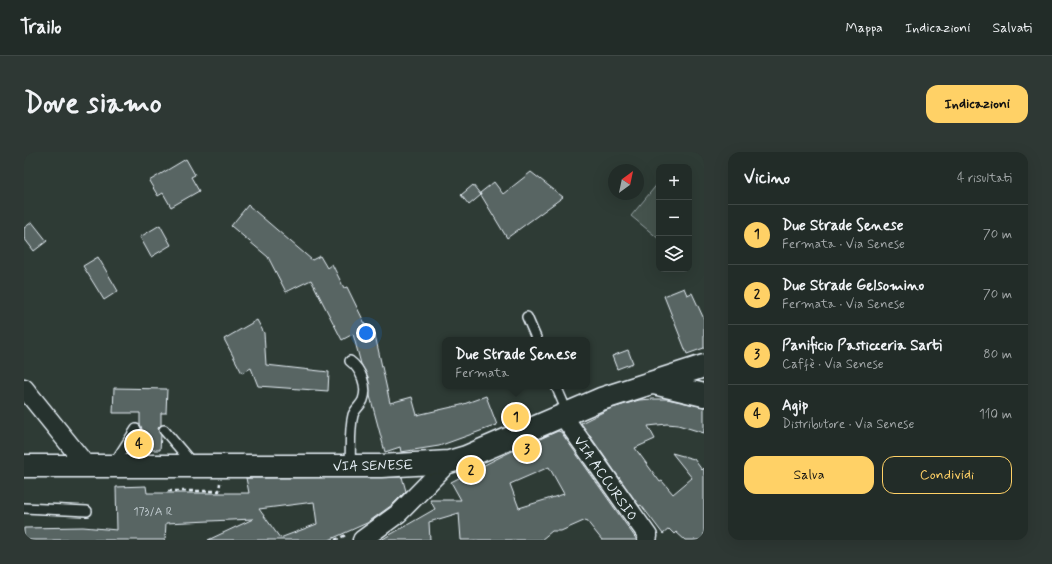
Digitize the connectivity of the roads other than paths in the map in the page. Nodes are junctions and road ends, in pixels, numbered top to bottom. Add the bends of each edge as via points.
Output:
1 (527, 317) dead end
2 (536, 337) edge
3 (350, 361) dead end
4 (702, 368) edge
5 (653, 382) junction
6 (24, 388) edge
7 (557, 389) edge
8 (704, 395) edge
9 (566, 415) junction
10 (136, 429) dead end
11 (164, 430) dead end
12 (449, 462) junction
13 (86, 465) junction
14 (350, 465) junction
15 (24, 466) edge
16 (112, 466) junction
17 (196, 466) junction
18 (24, 508) edge
19 (87, 511) dead end
20 (355, 537) edge
21 (647, 540) edge

1 - 2 lane
3 - 14 lane via 360,373 365,393 353,415
4 - 5 main road, VIA SENESE
5 - 8 main road
5 - 9 main road, VIA SENESE via 601,399
6 - 13 street
7 - 9 lane
9 - 12 main road, VIA SENESE
9 - 21 street, VIA ACCURSIO via 648,536
10 - 16 lane
11 - 17 lane
12 - 14 main road, VIA SENESE
12 - 20 street via 399,513
13 - 15 main road, VIA SENESE
13 - 16 main road, VIA SENESE
14 - 17 main road, VIA SENESE
16 - 17 main road, VIA SENESE
18 - 19 lane

